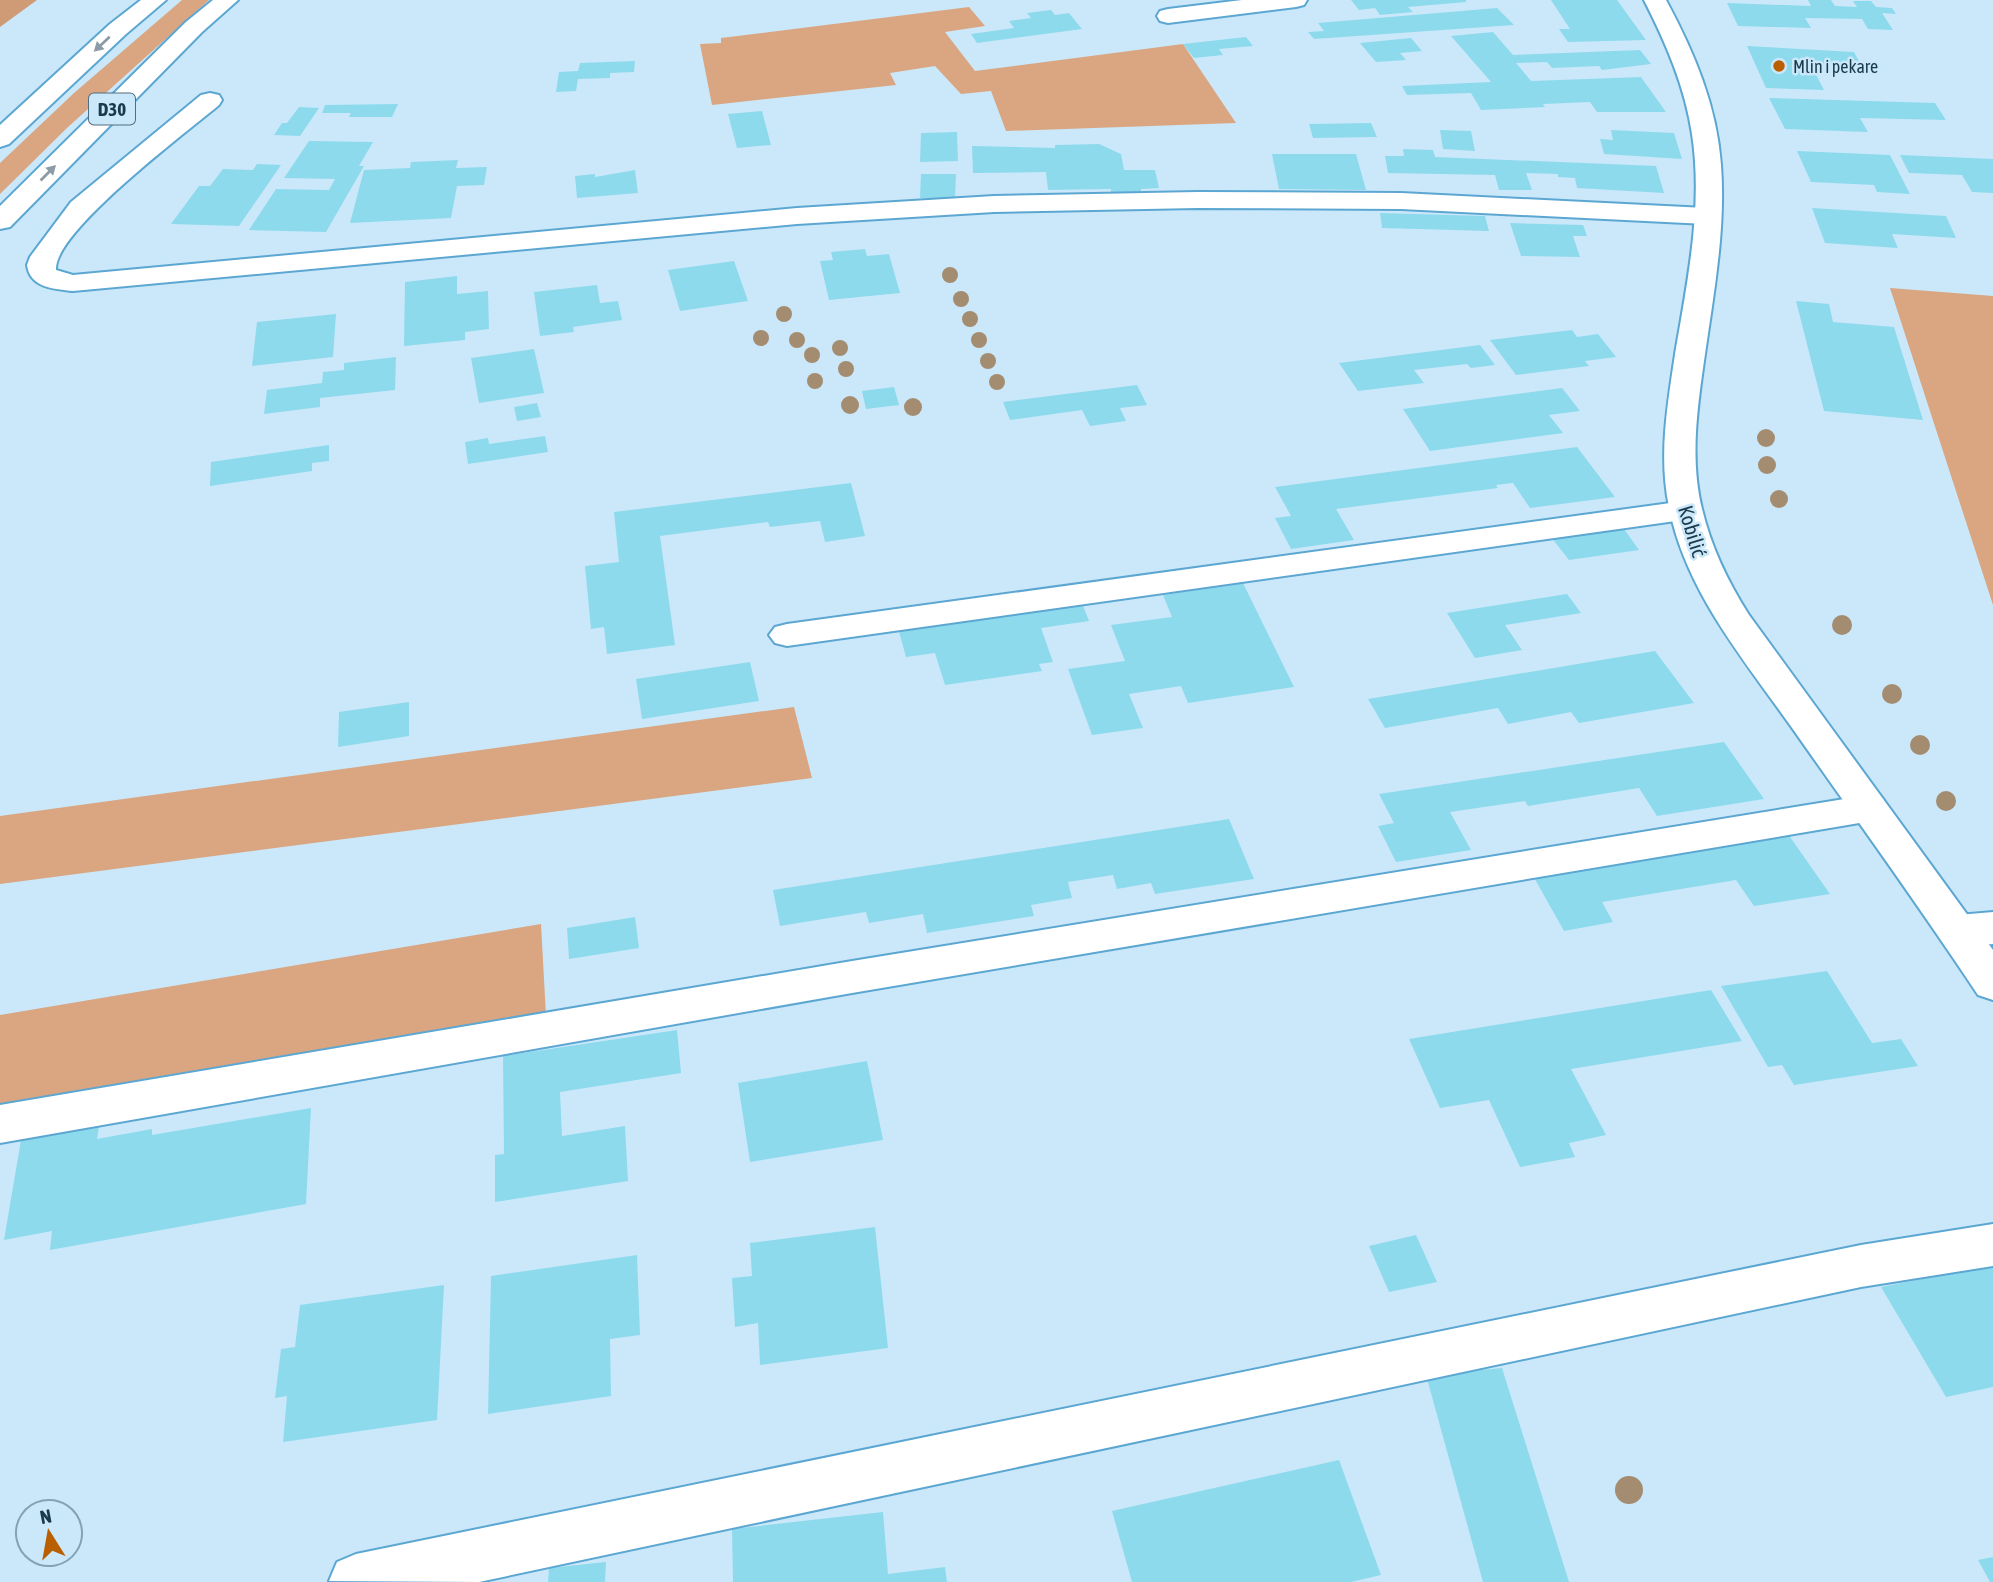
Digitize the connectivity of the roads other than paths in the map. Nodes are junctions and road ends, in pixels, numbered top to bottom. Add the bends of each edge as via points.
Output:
1 (155, 0) edge
2 (227, 0) edge
3 (1296, 0) edge
4 (1655, 0) edge
5 (1168, 16) dead end
6 (210, 100) dead end
7 (0, 139) edge
8 (1706, 216) junction
9 (0, 221) edge
10 (1685, 511) junction
11 (788, 635) dead end
12 (1869, 809) junction
13 (1976, 930) edge
14 (1993, 984) edge
15 (0, 1124) edge
16 (1993, 1245) edge
17 (356, 1581) edge

1 -> 7 street, D30
9 -> 2 street, D30 via 194,27
3 - 5 street
4 - 8 street, Kobilić via 1679,47 1700,109 1708,163
6 - 8 street via 80,208 44,257 42,273 52,280 73,283 875,210 1102,200 1538,205
8 - 10 street, Kobilić via 1680,425
10 - 11 street
10 - 12 street, Kobilić via 1704,568 1728,609
12 - 13 street, Kobilić
12 - 15 street via 838,979
13 - 14 street, Kobilić
16 - 17 street via 1847,1269

